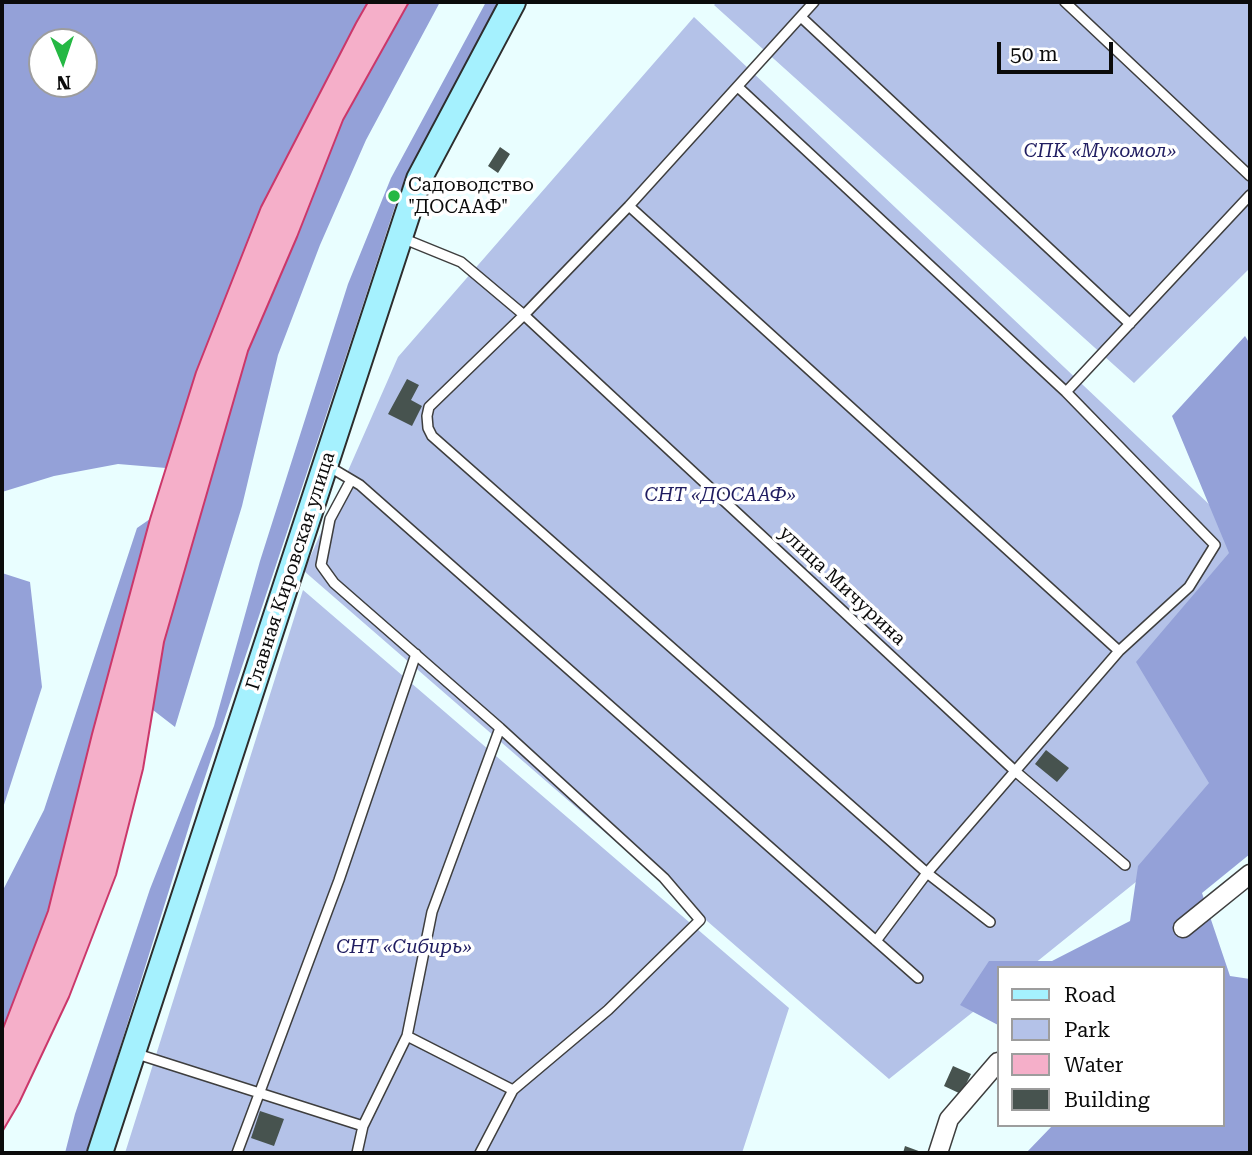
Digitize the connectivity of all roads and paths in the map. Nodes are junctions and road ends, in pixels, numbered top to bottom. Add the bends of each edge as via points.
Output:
1 (513, 2) edge
2 (814, 2) edge
3 (1065, 2) edge
4 (801, 17) junction
5 (738, 87) junction
6 (1250, 176) edge
7 (1250, 195) edge
8 (629, 206) junction
9 (400, 237) junction
10 (524, 315) junction
11 (1130, 324) junction
12 (1066, 392) junction
13 (325, 465) junction
14 (351, 480) junction
15 (1119, 651) junction
16 (416, 654) junction
17 (500, 728) junction
18 (1015, 771) junction
19 (1125, 865) dead end
20 (927, 873) junction
21 (1250, 874) edge
22 (990, 922) dead end
23 (1184, 928) dead end
24 (876, 941) junction
25 (918, 978) dead end
26 (407, 1036) junction
27 (133, 1053) junction
28 (996, 1064) edge
29 (513, 1090) junction
30 (260, 1093) junction
31 (363, 1126) junction
32 (100, 1153) edge
33 (237, 1153) edge
34 (357, 1153) edge
35 (481, 1153) edge
36 (938, 1153) edge

1 - 9 main road, Главная Кировская улица via 419,179
2 - 4 lane
3 - 6 lane
4 - 5 lane
4 - 11 lane
5 - 8 lane
5 - 12 lane
7 - 11 lane
8 - 10 lane
8 - 15 lane
9 - 10 lane, улица Мичурина via 461,262
9 - 13 main road, Главная Кировская улица
10 - 18 lane, улица Мичурина
10 - 20 lane via 429,407 432,436
11 - 12 lane
12 - 15 lane via 1215,545 1189,587
13 - 14 lane
13 - 27 main road, Главная Кировская улица
14 - 16 lane via 330,519 321,565 334,583
14 - 24 lane
15 - 18 lane
16 - 17 lane
16 - 30 lane
17 - 26 lane via 432,912
17 - 29 lane via 664,878 700,920 608,1010
18 - 19 lane, улица Мичурина
18 - 20 lane
20 - 22 lane
20 - 24 lane
21 - 23 street
24 - 25 lane
26 - 29 lane
26 - 31 lane
27 - 30 lane
27 - 32 main road, Главная Кировская улица
28 - 36 street via 949,1119
29 - 35 lane
30 - 31 lane
30 - 33 lane
31 - 34 lane

